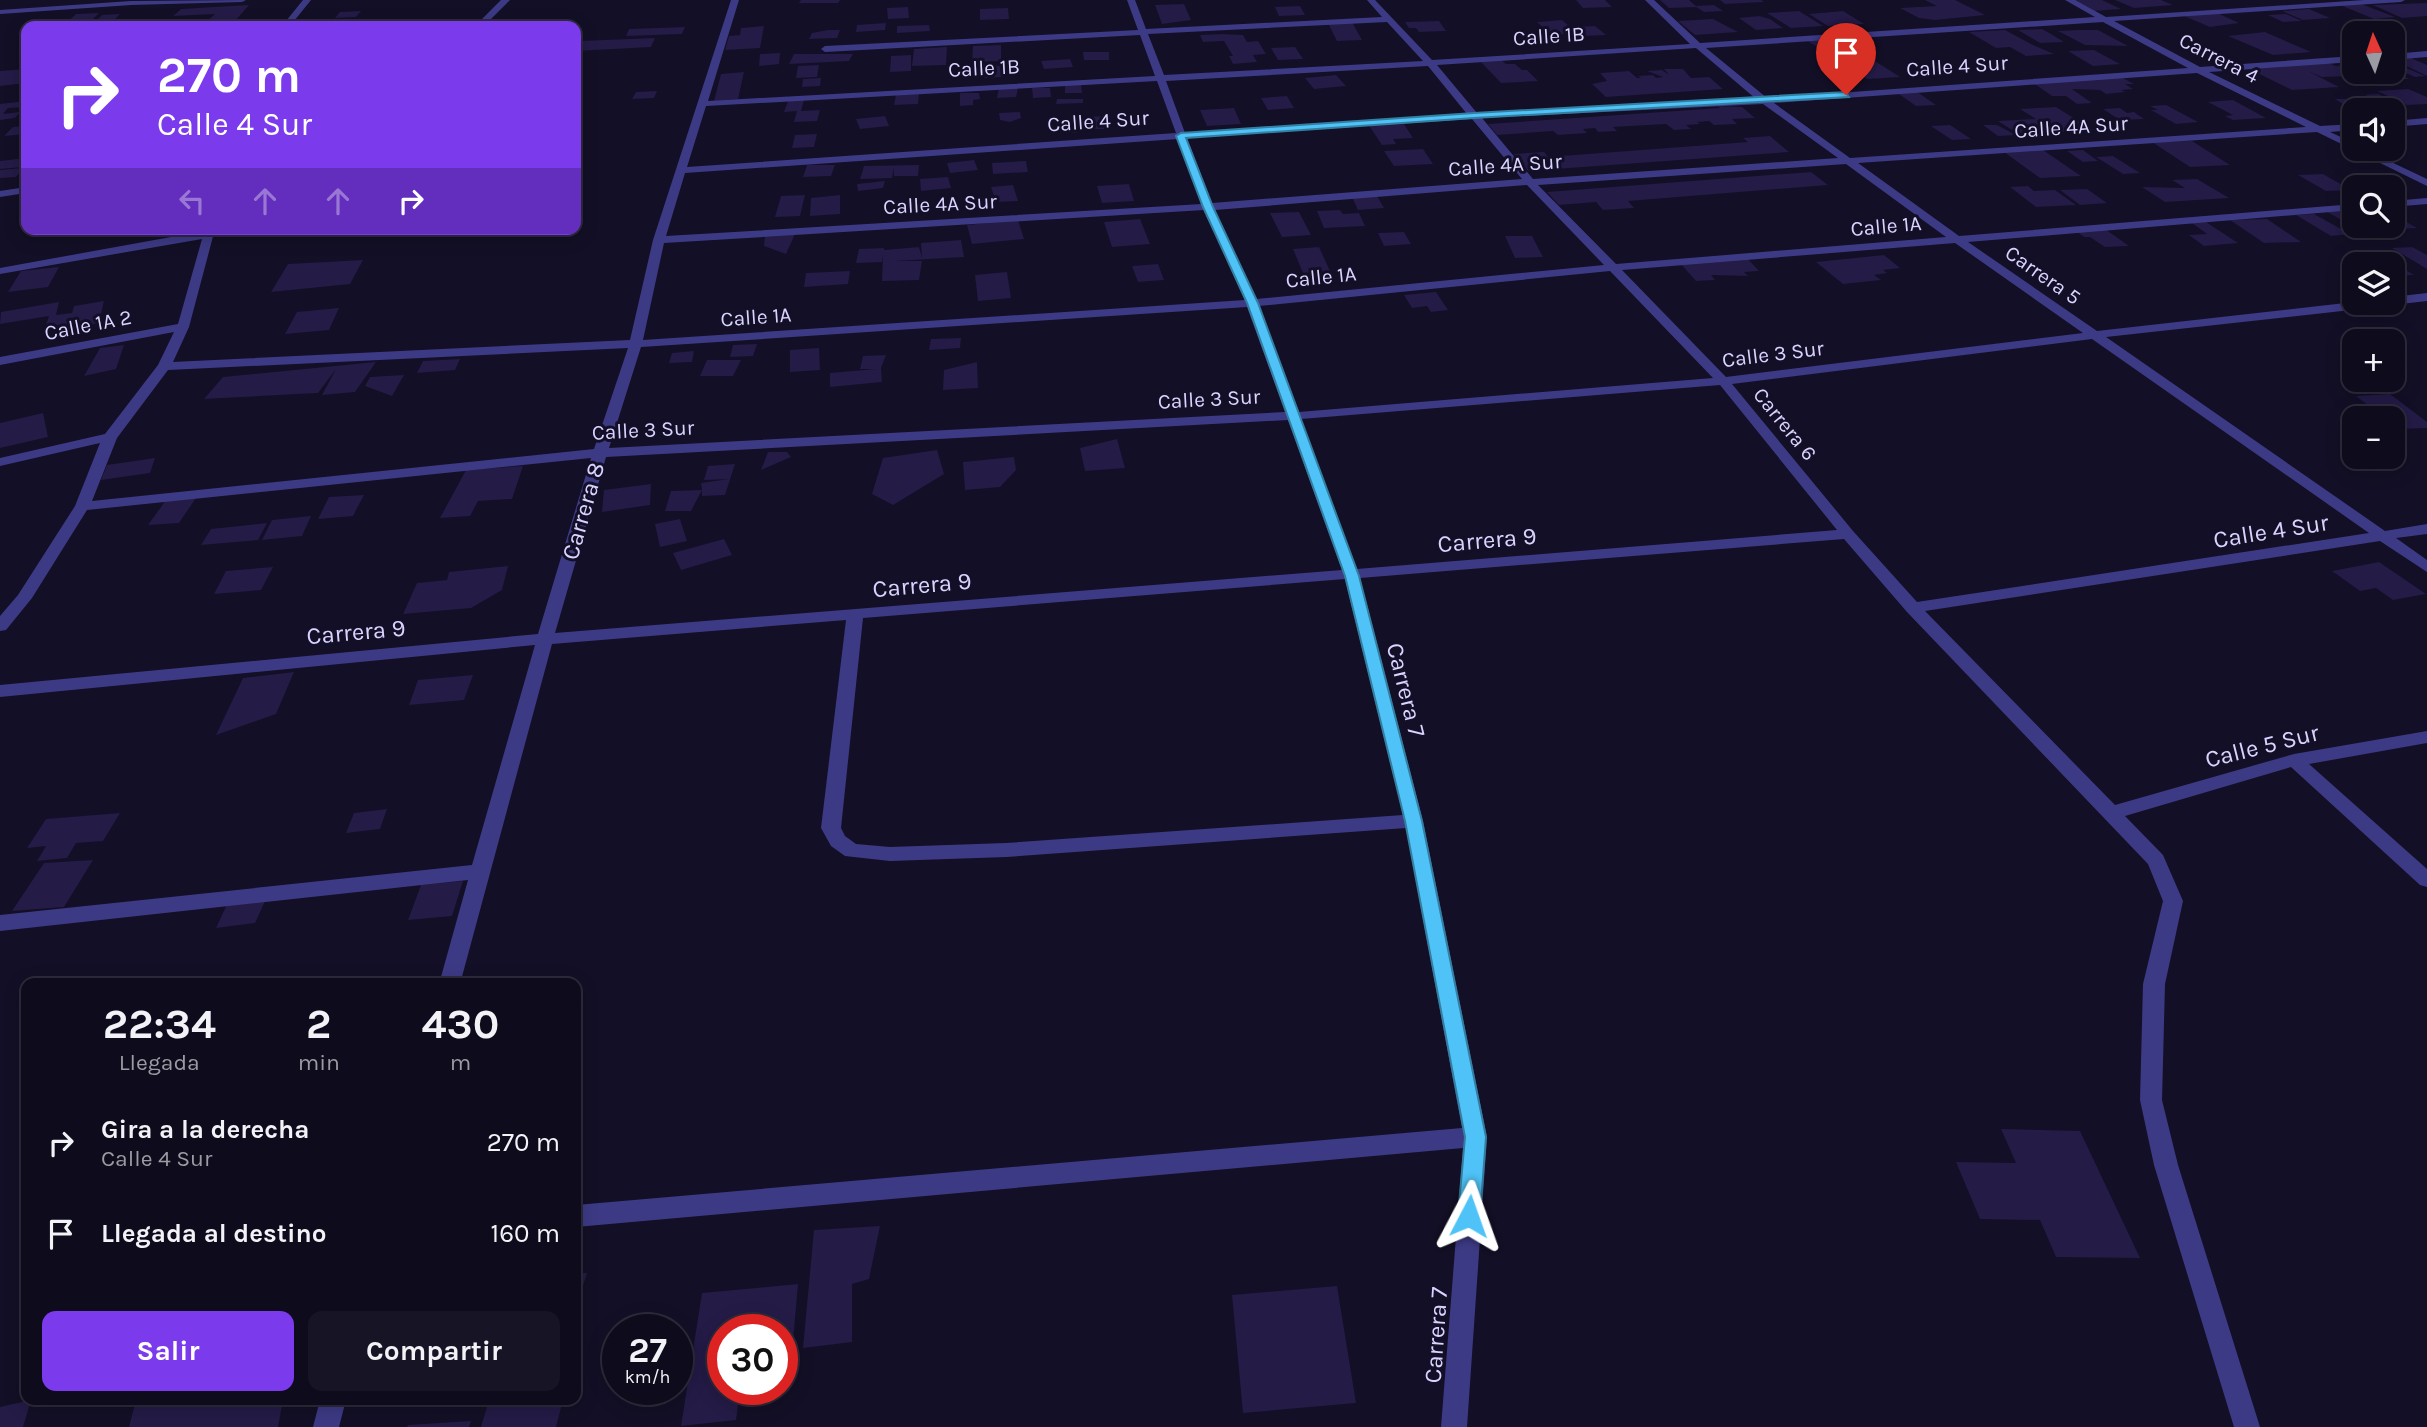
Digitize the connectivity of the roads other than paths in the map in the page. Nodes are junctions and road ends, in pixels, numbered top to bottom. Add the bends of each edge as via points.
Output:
1 (242, 0) edge
2 (307, 0) edge
3 (506, 0) edge
4 (734, 0) edge
5 (1131, 0) edge
6 (1371, 0) edge
7 (1649, 0) edge
8 (2069, 0) edge
9 (2401, 0) edge
10 (0, 12) edge
11 (1389, 19) junction
12 (2104, 19) junction
13 (290, 21) edge
14 (484, 21) edge
15 (1143, 34) junction
16 (1697, 45) junction
17 (825, 49) dead end
18 (2427, 54) edge
19 (2405, 56) edge
20 (2342, 60) edge
21 (1430, 63) junction
22 (2198, 70) junction
23 (1160, 77) junction
24 (1765, 101) junction
25 (700, 104) junction
26 (1474, 116) junction
27 (2427, 121) edge
28 (2405, 123) edge
29 (2342, 128) edge
30 (2319, 130) junction
31 (1181, 136) junction
32 (2342, 142) edge
33 (2382, 161) edge
34 (1853, 162) junction
35 (683, 170) junction
36 (1531, 182) junction
37 (2427, 183) edge
38 (21, 191) edge
39 (0, 194) edge
40 (2427, 201) edge
41 (2405, 203) edge
42 (1208, 207) junction
43 (2342, 208) edge
44 (194, 235) edge
45 (209, 235) edge
46 (659, 240) junction
47 (1958, 240) junction
48 (1616, 267) junction
49 (0, 271) edge
50 (2427, 297) edge
51 (2405, 300) edge
52 (1252, 303) junction
53 (2342, 307) edge
54 (183, 327) junction
55 (2095, 334) junction
56 (636, 344) junction
57 (0, 361) edge
58 (164, 366) junction
59 (1723, 381) junction
60 (1294, 415) junction
61 (110, 437) junction
62 (600, 453) junction
63 (0, 462) edge
64 (82, 506) junction
65 (2427, 529) edge
66 (1848, 534) junction
67 (2386, 537) junction
68 (2427, 567) edge
69 (1352, 576) junction
70 (24, 598) junction
71 (0, 603) edge
72 (1913, 608) junction
73 (855, 615) junction
74 (0, 626) edge
75 (545, 639) junction
76 (0, 691) edge
77 (2427, 737) edge
78 (2294, 760) junction
79 (2112, 813) junction
80 (1414, 821) junction
81 (481, 871) junction
82 (2427, 880) edge
83 (0, 923) edge
84 (451, 978) edge
85 (1475, 1137) junction
86 (581, 1216) edge
87 (332, 1405) edge
88 (326, 1427) edge
89 (1454, 1427) edge
90 (2247, 1427) edge

1 - 10 street
2 - 13 street
3 - 14 street
4 - 25 street, Carrera 8
5 - 15 street, Carrera 7
6 - 11 street, Carrera 6
7 - 16 street, Carrera 5
8 - 12 street, Carrera 4
9 - 12 street, Calle 1B
11 - 15 street
11 - 21 street, Carrera 6
12 - 16 street, Calle 1B
12 - 22 street, Carrera 4
15 - 17 street
15 - 23 street, Carrera 7
16 - 21 street, Calle 1B
16 - 24 street, Carrera 5
18 - 19 street
20 - 22 street, Calle 4 Sur
21 - 23 street, Calle 1B
21 - 26 street, Carrera 6
22 - 24 street, Calle 4 Sur
22 - 30 street, Carrera 4
23 - 25 street, Calle 1B
23 - 31 street, Carrera 7
24 - 26 street, Calle 4 Sur
24 - 34 street, Carrera 5
25 - 35 street, Carrera 8
26 - 31 street, Calle 4 Sur
26 - 36 street, Carrera 6
27 - 28 street
29 - 30 street, Calle 4A Sur
30 - 32 street, Carrera 4
30 - 34 street, Calle 4A Sur
31 - 35 street, Calle 4 Sur
31 - 42 street, Carrera 7
33 - 37 street, Carrera 4
34 - 36 street, Calle 4A Sur
34 - 47 street, Carrera 5
35 - 46 street, Carrera 8
36 - 42 street, Calle 4A Sur
36 - 48 street, Carrera 6
38 - 39 street
40 - 41 street
42 - 46 street, Calle 4A Sur
42 - 52 street, Carrera 7
43 - 47 street, Calle 1A
44 - 49 street
45 - 54 street
46 - 56 street, Carrera 8
47 - 48 street, Calle 1A
47 - 55 street, Carrera 5
48 - 52 street, Calle 1A
48 - 59 street, Carrera 6
50 - 51 street
52 - 56 street, Calle 1A
52 - 60 street, Carrera 7
53 - 55 street, Calle 3 Sur
54 - 57 street, Calle 1A 2
54 - 58 street
55 - 59 street, Calle 3 Sur
55 - 67 street, Carrera 5
56 - 58 street, Calle 1A
56 - 62 street, Carrera 8
58 - 61 street
59 - 60 street, Calle 3 Sur
59 - 66 street, Carrera 6
60 - 62 street, Calle 3 Sur
60 - 69 street, Carrera 7
61 - 63 street
61 - 64 street
62 - 64 street, Calle 3 Sur
62 - 75 street, Carrera 8
64 - 70 street
65 - 67 street, Calle 4 Sur
66 - 69 street, Carrera 9
66 - 72 street, Carrera 6
67 - 68 street, Carrera 5
67 - 72 street, Calle 4 Sur
69 - 73 street, Carrera 9
69 - 80 street, Carrera 7
70 - 71 street
70 - 74 street
72 - 79 street, Carrera 6
73 - 75 street, Carrera 9
73 - 80 street via 831,828 838,841 852,851 1006,850
75 - 76 street, Carrera 9
75 - 81 street, Carrera 8
77 - 78 street, Calle 5 Sur
78 - 79 street, Calle 5 Sur
78 - 82 street
79 - 90 street, Carrera 6 via 2156,859 2173,901 2154,984 2151,1100 2165,1166
80 - 85 street, Carrera 7
81 - 83 street
81 - 84 street, Carrera 8
85 - 86 street
85 - 89 street, Carrera 7
87 - 88 street

